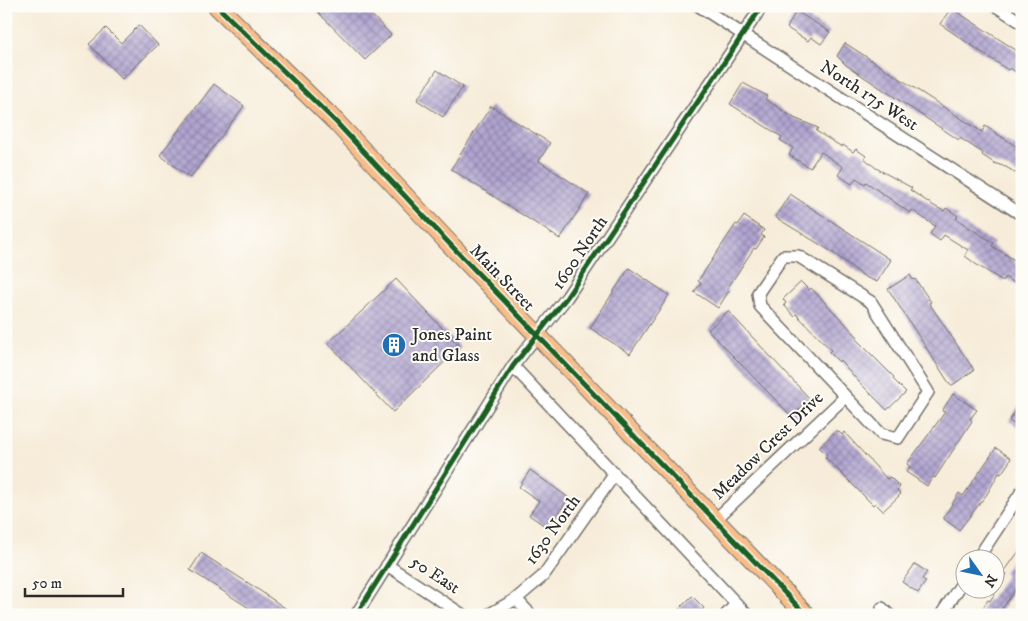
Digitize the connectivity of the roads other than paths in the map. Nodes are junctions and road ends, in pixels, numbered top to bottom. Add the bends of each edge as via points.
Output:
1 (217, 6) edge
2 (699, 6) edge
3 (762, 6) edge
4 (996, 6) edge
5 (1022, 23) edge
6 (742, 36) junction
7 (1022, 215) edge
8 (539, 336) junction
9 (513, 366) junction
10 (845, 397) junction
11 (614, 475) junction
12 (1022, 491) edge
13 (715, 520) junction
14 (985, 548) edge
15 (387, 565) junction
16 (956, 592) edge
17 (516, 599) junction
18 (736, 604) junction
19 (356, 615) edge
20 (463, 615) edge
21 (488, 615) edge
22 (531, 615) edge
23 (726, 615) edge
24 (747, 615) edge
25 (806, 615) edge
26 (941, 615) edge

1 - 8 main road, Main Street via 336,122
2 - 6 street, North 175 West
3 - 6 street, 1600 North
4 - 5 street
6 - 7 street, North 175 West
6 - 8 street, 1600 North
8 - 9 street, 1600 North
8 - 13 main road, Main Street
9 - 11 street
9 - 15 street, 1600 North
10 - 10 street via 881,434 898,438 928,392 871,302 798,256 783,256 758,293 760,306
10 - 13 street, Meadow Crest Drive
11 - 17 street, 1630 North via 543,576
11 - 18 street
12 - 14 street
13 - 25 main road, Main Street
15 - 19 street, 1600 North
15 - 20 street, 50 East
16 - 26 street
17 - 21 street, 1630 North
17 - 22 street
18 - 23 street
18 - 24 street

